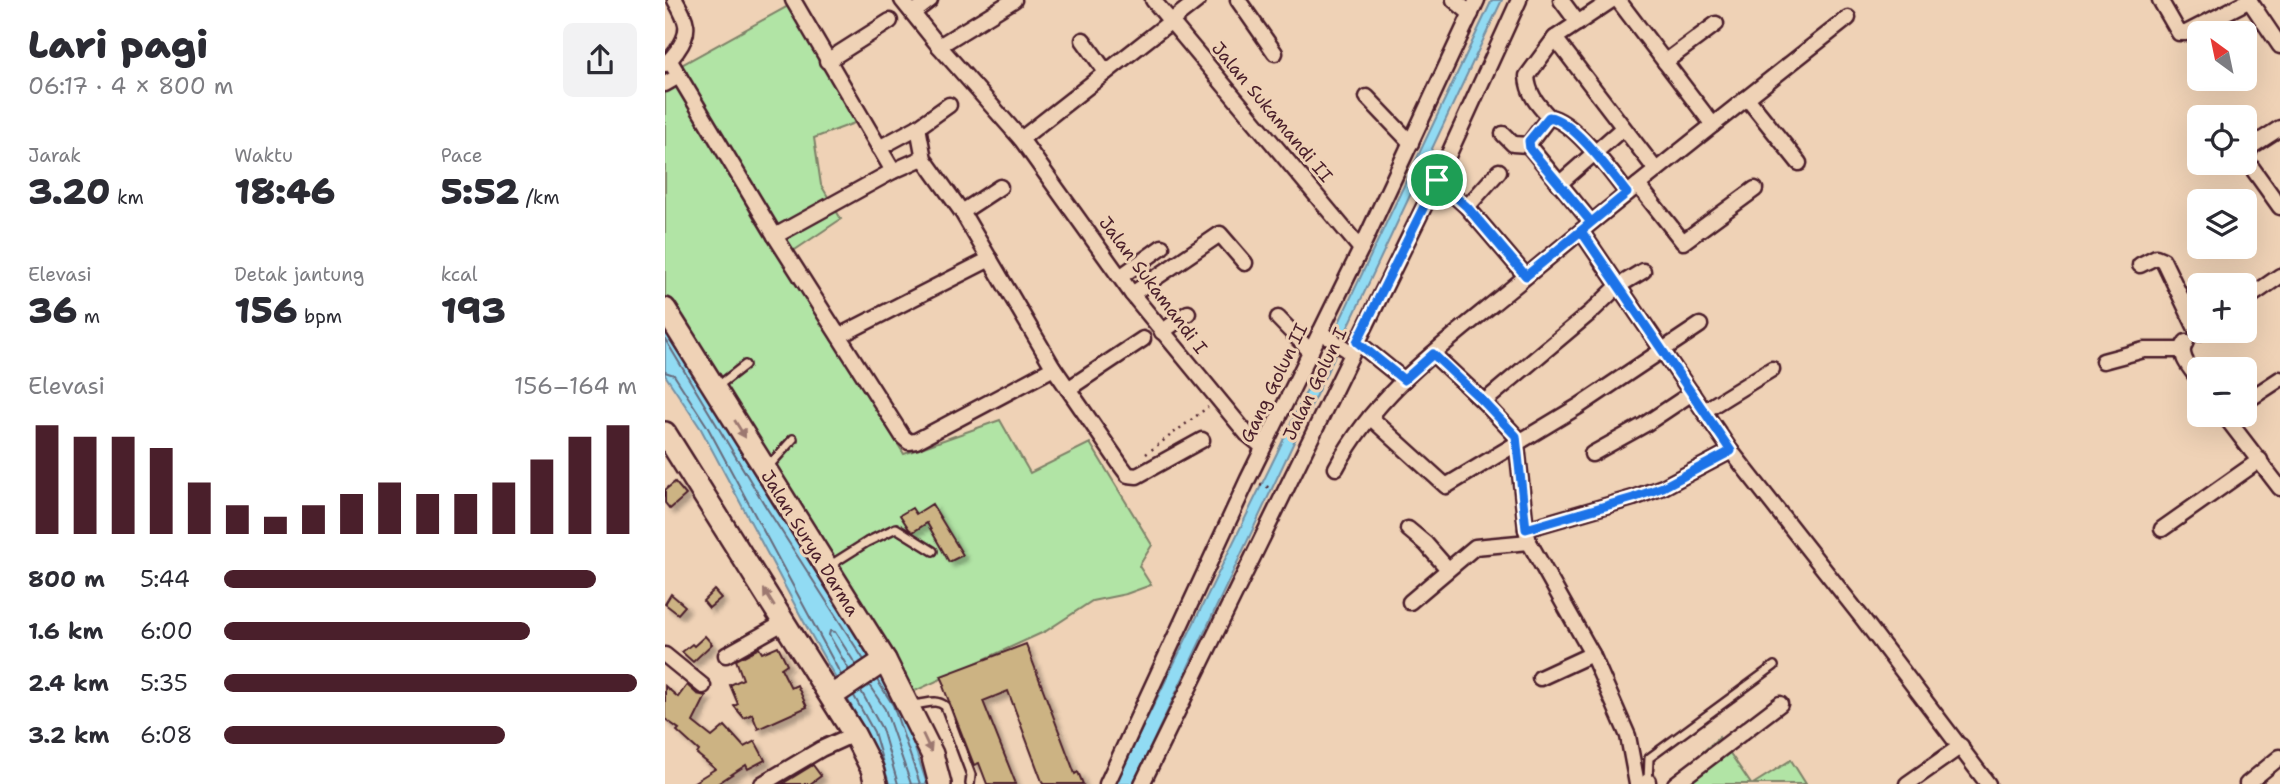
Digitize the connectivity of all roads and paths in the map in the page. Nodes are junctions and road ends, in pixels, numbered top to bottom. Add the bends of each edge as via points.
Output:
1 (674, 0) edge
2 (793, 0) edge
3 (902, 0) edge
4 (930, 0) edge
5 (1014, 0) edge
6 (1153, 0) edge
7 (1198, 0) edge
8 (1238, 0) edge
9 (1454, 0) edge
10 (1519, 0) edge
11 (1561, 0) edge
12 (1612, 0) edge
13 (1618, 0) edge
14 (2160, 0) edge
15 (2250, 0) edge
16 (1474, 7) edge
17 (913, 13) junction
18 (1847, 18) dead end
19 (890, 21) dead end
20 (1171, 22) junction
21 (1578, 23) junction
22 (1716, 24) dead end
23 (1555, 38) junction
24 (1083, 40) dead end
25 (939, 46) junction
26 (2280, 46) edge
27 (1275, 53) dead end
28 (828, 61) junction
29 (667, 62) edge
30 (1665, 62) junction
31 (1106, 72) junction
32 (679, 76) junction
33 (665, 84) edge
34 (1367, 97) dead end
35 (1747, 98) junction
36 (949, 105) dead end
37 (1549, 117) junction
38 (1713, 125) junction
39 (918, 127) junction
40 (1623, 128) junction
41 (2280, 128) edge
42 (1503, 134) dead end
43 (1021, 139) junction
44 (1411, 143) junction
45 (2257, 143) edge
46 (1528, 145) junction
47 (879, 148) junction
48 (1596, 153) junction
49 (924, 159) junction
50 (1799, 163) dead end
51 (1656, 170) junction
52 (1499, 171) dead end
53 (893, 172) junction
54 (2257, 175) edge
55 (1437, 180) junction
56 (1559, 184) junction
57 (1000, 187) dead end
58 (1632, 189) junction
59 (1755, 189) dead end
60 (1467, 207) junction
61 (2280, 207) edge
62 (962, 212) junction
63 (1586, 226) junction
64 (775, 236) junction
65 (1162, 247) dead end
66 (1361, 249) junction
67 (990, 259) junction
68 (1245, 263) dead end
69 (2140, 265) dead end
70 (1643, 271) dead end
71 (1526, 276) junction
72 (2280, 276) edge
73 (1120, 277) junction
74 (1618, 286) junction
75 (2257, 292) edge
76 (1132, 294) junction
77 (2187, 308) edge
78 (665, 309) edge
79 (1188, 313) dead end
80 (1278, 318) dead end
81 (1700, 326) dead end
82 (1162, 332) junction
83 (1323, 334) junction
84 (839, 336) junction
85 (1143, 339) dead end
86 (2187, 341) edge
87 (1350, 347) junction
88 (2182, 349) junction
89 (1311, 352) junction
90 (1662, 352) junction
91 (1433, 354) junction
92 (2103, 361) dead end
93 (2187, 362) edge
94 (745, 365) dead end
95 (1053, 367) junction
96 (1772, 369) dead end
97 (2280, 379) edge
98 (1404, 380) junction
99 (714, 388) junction
100 (1068, 389) junction
101 (1692, 393) junction
102 (2257, 394) edge
103 (1218, 399) junction
104 (1484, 402) junction
105 (1704, 411) junction
106 (1370, 417) junction
107 (2234, 427) edge
108 (665, 433) edge
109 (793, 439) dead end
110 (1202, 440) dead end
111 (1517, 444) junction
112 (1263, 447) junction
113 (1731, 451) junction
114 (1592, 454) dead end
115 (2260, 460) junction
116 (1122, 467) junction
117 (1336, 468) dead end
118 (2275, 468) edge
119 (765, 470) junction
120 (1254, 482) dead end
121 (2280, 488) edge
122 (1276, 490) dead end
123 (1408, 529) dead end
124 (2162, 529) dead end
125 (1527, 536) junction
126 (933, 551) dead end
127 (825, 568) junction
128 (1447, 568) junction
129 (1410, 602) dead end
130 (785, 622) junction
131 (726, 654) dead end
132 (1592, 654) junction
133 (665, 655) edge
134 (882, 663) junction
135 (1774, 666) dead end
136 (813, 670) junction
137 (1539, 678) dead end
138 (703, 686) dead end
139 (840, 690) junction
140 (908, 703) junction
141 (1780, 704) dead end
142 (849, 726) junction
143 (1961, 746) junction
144 (2280, 757) edge
145 (1645, 783) edge
146 (762, 784) edge
147 (876, 784) edge
148 (940, 784) edge
149 (970, 784) edge
150 (1107, 784) edge
151 (1142, 784) edge
152 (1675, 784) edge
153 (1907, 784) edge
154 (1988, 784) edge
155 (2247, 784) edge

1 - 29 street via 686,20 686,38
2 - 28 street
3 - 17 street, Jalan Sukamandi I
4 - 17 street
5 - 25 street
6 - 20 street, Jalan Sukamandi II
7 - 20 street
8 - 27 street
9 - 16 street
10 - 55 street, Jalan Golun I
11 - 21 street
12 - 21 street
13 - 30 street
14 - 15 street via 2179,33
15 - 26 street
16 - 44 street, Gang Golun II
17 - 25 street, Jalan Sukamandi I
18 - 35 street
19 - 28 street
20 - 31 street
20 - 66 street, Jalan Sukamandi II
21 - 23 street
22 - 30 street
23 - 37 street via 1527,76 1532,97
23 - 40 street
24 - 31 street
25 - 43 street, Jalan Sukamandi I
28 - 47 street
29 - 32 street
30 - 38 street
31 - 43 street
32 - 33 street
32 - 64 street
34 - 44 street
35 - 38 street
35 - 50 street
36 - 39 street
37 - 46 street
37 - 48 street via 1558,118
38 - 51 street
39 - 47 street
39 - 49 street
40 - 48 street
40 - 51 street
41 - 45 street
42 - 46 street via 1513,144
43 - 73 street, Jalan Sukamandi I
44 - 66 street, Gang Golun II
46 - 56 street
47 - 53 street
48 - 56 street
48 - 58 street
49 - 53 street
49 - 62 street
51 - 58 street
52 - 60 street
53 - 64 street
54 - 61 street
55 - 60 street
55 - 87 street, Jalan Golun I
56 - 63 street
57 - 62 street
58 - 59 street via 1683,242
58 - 63 street
60 - 71 street
62 - 67 street
63 - 71 street
63 - 74 street
64 - 84 street
65 - 73 street
66 - 83 street, Gang Golun II
67 - 84 street
67 - 95 street
68 - 76 street via 1220,234
69 - 77 street via 2156,257 2163,260
70 - 74 street
71 - 91 street
72 - 75 street
73 - 76 street, Jalan Sukamandi I
74 - 90 street
74 - 104 street
76 - 82 street, Jalan Sukamandi I
78 - 99 main road, Jalan Surya Darma
79 - 82 street
80 - 89 street
81 - 90 street
82 - 103 street, Jalan Sukamandi I
83 - 87 street
83 - 89 street, Gang Golun II
84 - 95 street via 909,442
85 - 100 street
86 - 88 street
87 - 98 street
87 - 151 street, Jalan Golun I
88 - 92 street via 2144,350
88 - 93 street
89 - 112 street, Gang Golun II
90 - 101 street
90 - 111 street
91 - 98 street
91 - 104 street
94 - 99 lane
95 - 100 street
96 - 105 street
97 - 102 street
98 - 106 street
99 -> 119 main road, Jalan Surya Darma
100 - 116 street
101 - 105 street
101 - 114 street
103 - 112 street, Jalan Sukamandi I
103 - 116 path via 1144,456
104 - 111 street via 1516,436
105 - 113 street
106 - 111 street via 1446,485
106 - 117 street
107 - 115 street
130 -> 108 main road
109 - 119 lane
110 - 116 street via 1137,476 1128,475
111 - 125 street
112 - 150 street, Gang Golun II
113 - 125 street via 1643,495
113 - 143 street
115 - 118 street
115 - 124 street
118 - 121 street
119 - 127 main road, Jalan Surya Darma
120 - 122 path
123 - 128 street
125 - 128 street via 1475,547
125 - 132 street
126 - 127 lane via 896,528
127 - 134 main road, Jalan Surya Darma
128 - 129 street
130 - 131 street
130 - 136 main road
132 - 137 street
132 - 145 street
133 - 138 street
134 - 139 main road
134 - 140 main road, Jalan Surya Darma
135 - 145 lane via 1649,758
136 - 139 main road
136 - 142 main road
139 - 142 main road
140 -> 148 main road, Jalan Surya Darma via 932,754
140 - 149 lane via 935,701 945,706 971,775
141 - 152 street
142 - 146 street via 821,749
142 - 147 main road
143 - 153 street
143 - 154 street
144 - 155 street

